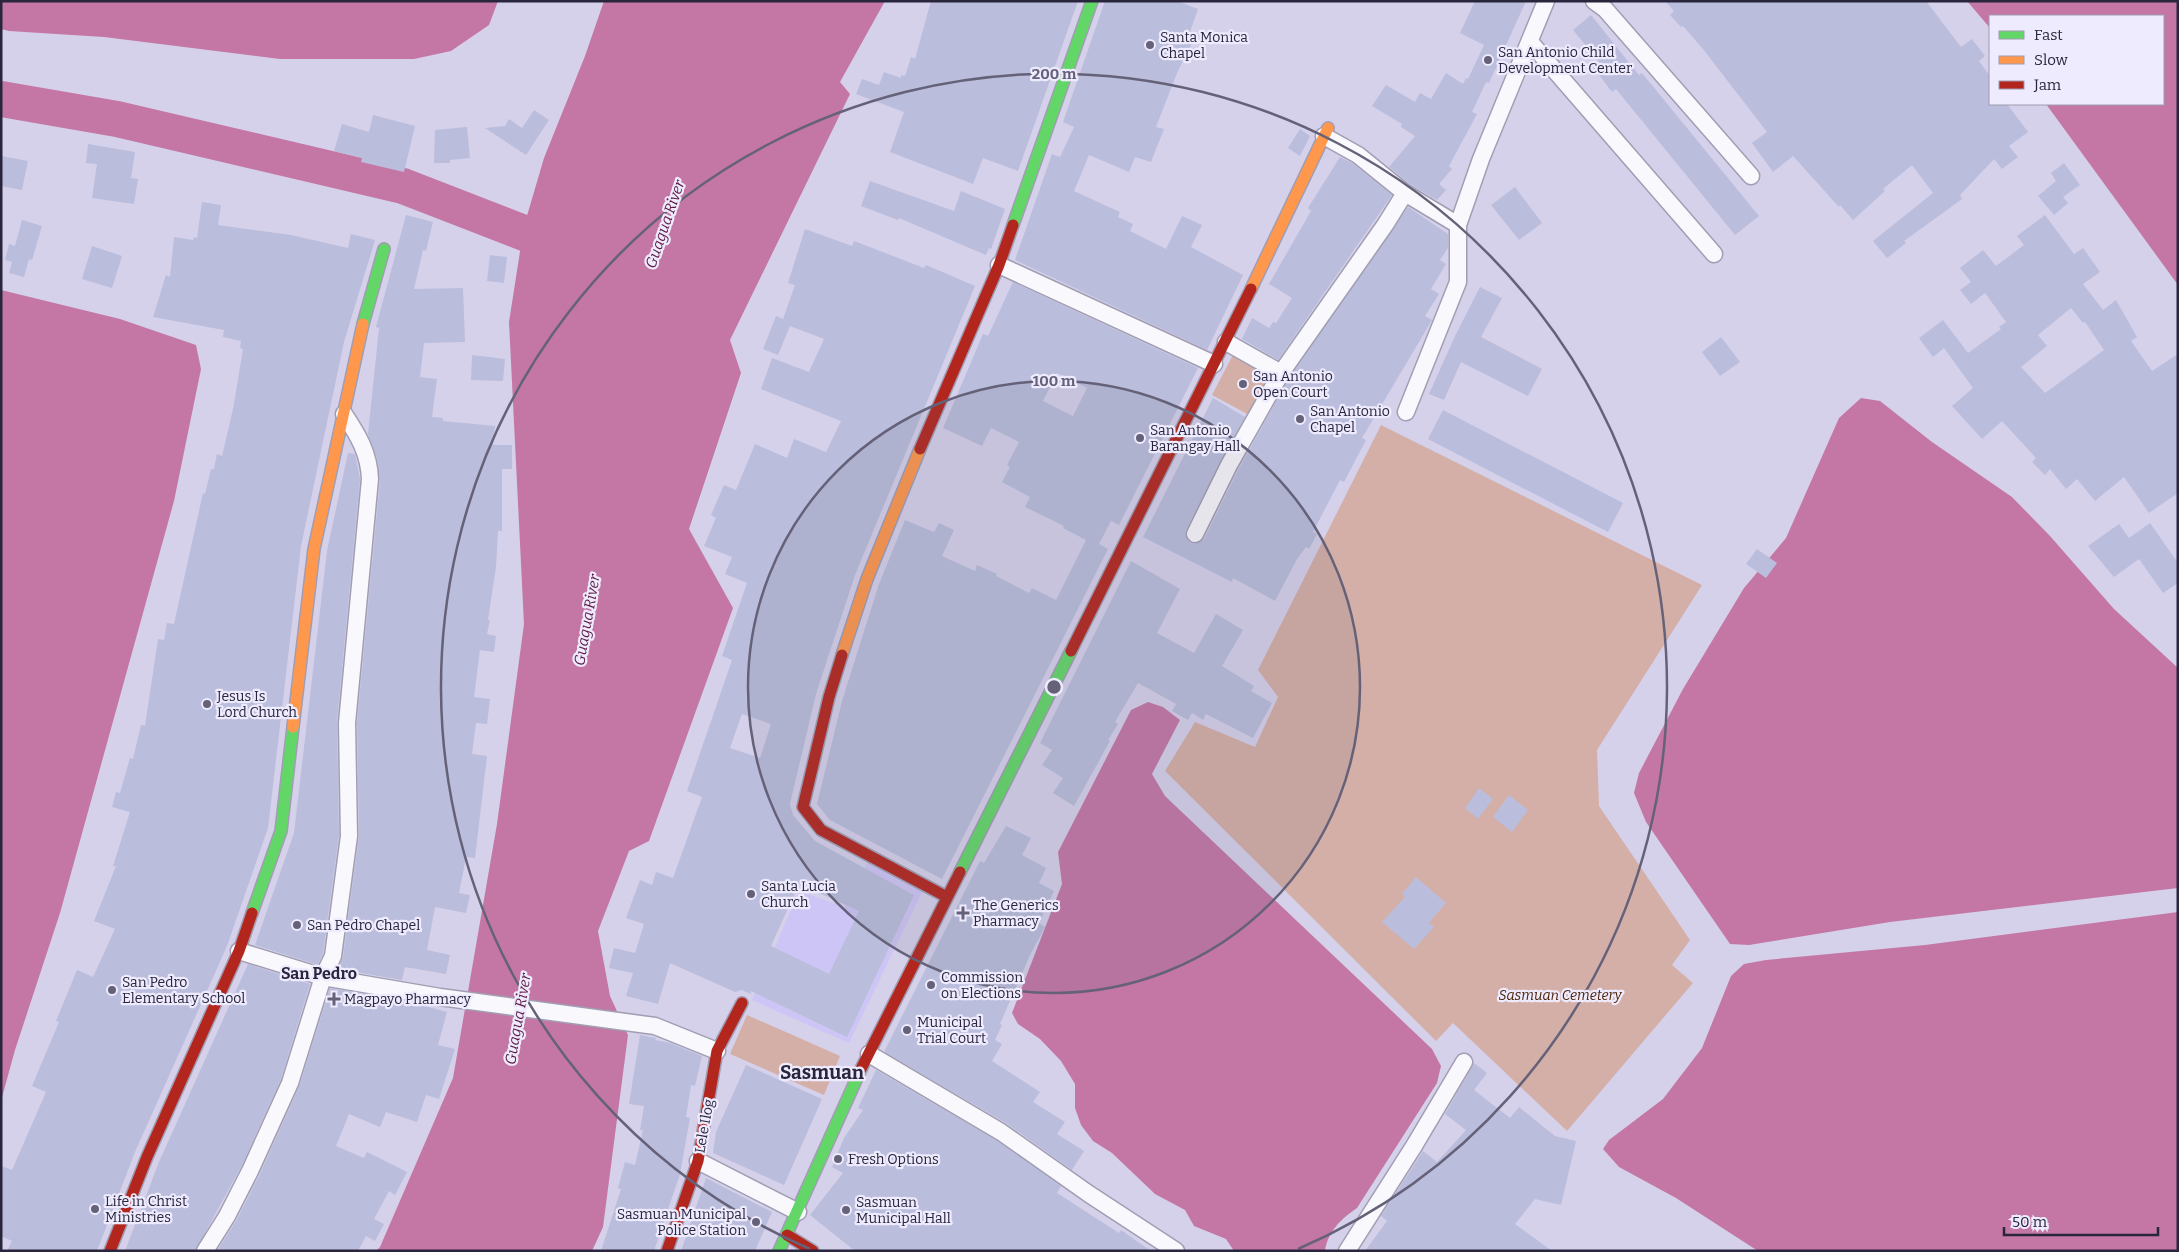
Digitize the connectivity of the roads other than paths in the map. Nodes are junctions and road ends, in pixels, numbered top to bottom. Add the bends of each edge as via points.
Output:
1 (1092, 1) edge
2 (1546, 1) edge
3 (1594, 1) edge
4 (1531, 44) junction
5 (1326, 132) joint
6 (1751, 176) dead end
7 (1405, 192) junction
8 (1458, 225) junction
9 (384, 249) dead end
10 (1714, 254) dead end
11 (999, 265) junction
12 (1226, 342) junction
13 (1214, 364) junction
14 (1281, 373) junction
15 (1406, 412) dead end
16 (344, 414) junction
17 (1195, 534) dead end
18 (947, 897) junction
19 (239, 951) junction
20 (323, 977) junction
21 (742, 1003) dead end
22 (717, 1051) junction
23 (870, 1054) junction
24 (1464, 1062) dead end
25 (698, 1161) junction
26 (798, 1212) junction
27 (787, 1235) junction
28 (110, 1251) edge
29 (205, 1251) edge
30 (667, 1251) edge
31 (779, 1251) edge
32 (813, 1251) edge
33 (1176, 1251) edge
34 (1347, 1251) edge

1 - 11 street
2 - 4 street
3 - 6 street via 1605,9
4 - 8 street via 1481,159
4 - 10 street
5 - 7 street
5 - 12 street
7 - 8 street
7 - 14 street
8 - 15 street via 1458,282
9 - 16 street via 357,346
11 - 13 street
11 - 18 street via 867,579 829,697 803,807 821,830
12 - 13 street
12 - 14 street
13 - 18 street
14 - 17 street via 1229,465
16 - 19 street via 314,549 281,831
16 - 20 street via 366,453 370,479 348,722 349,836 336,940
18 - 23 street
19 - 20 street
19 - 28 street via 148,1156
20 - 22 street via 440,997 655,1026
20 - 29 street via 290,1083 250,1171
21 - 22 street, Lele Ilog
22 - 25 street, Lele Ilog
23 - 26 street
23 - 33 street via 1001,1132
24 - 34 street
25 - 26 street
25 - 30 street, Lele Ilog
26 - 27 street
27 - 31 street
27 - 32 street

